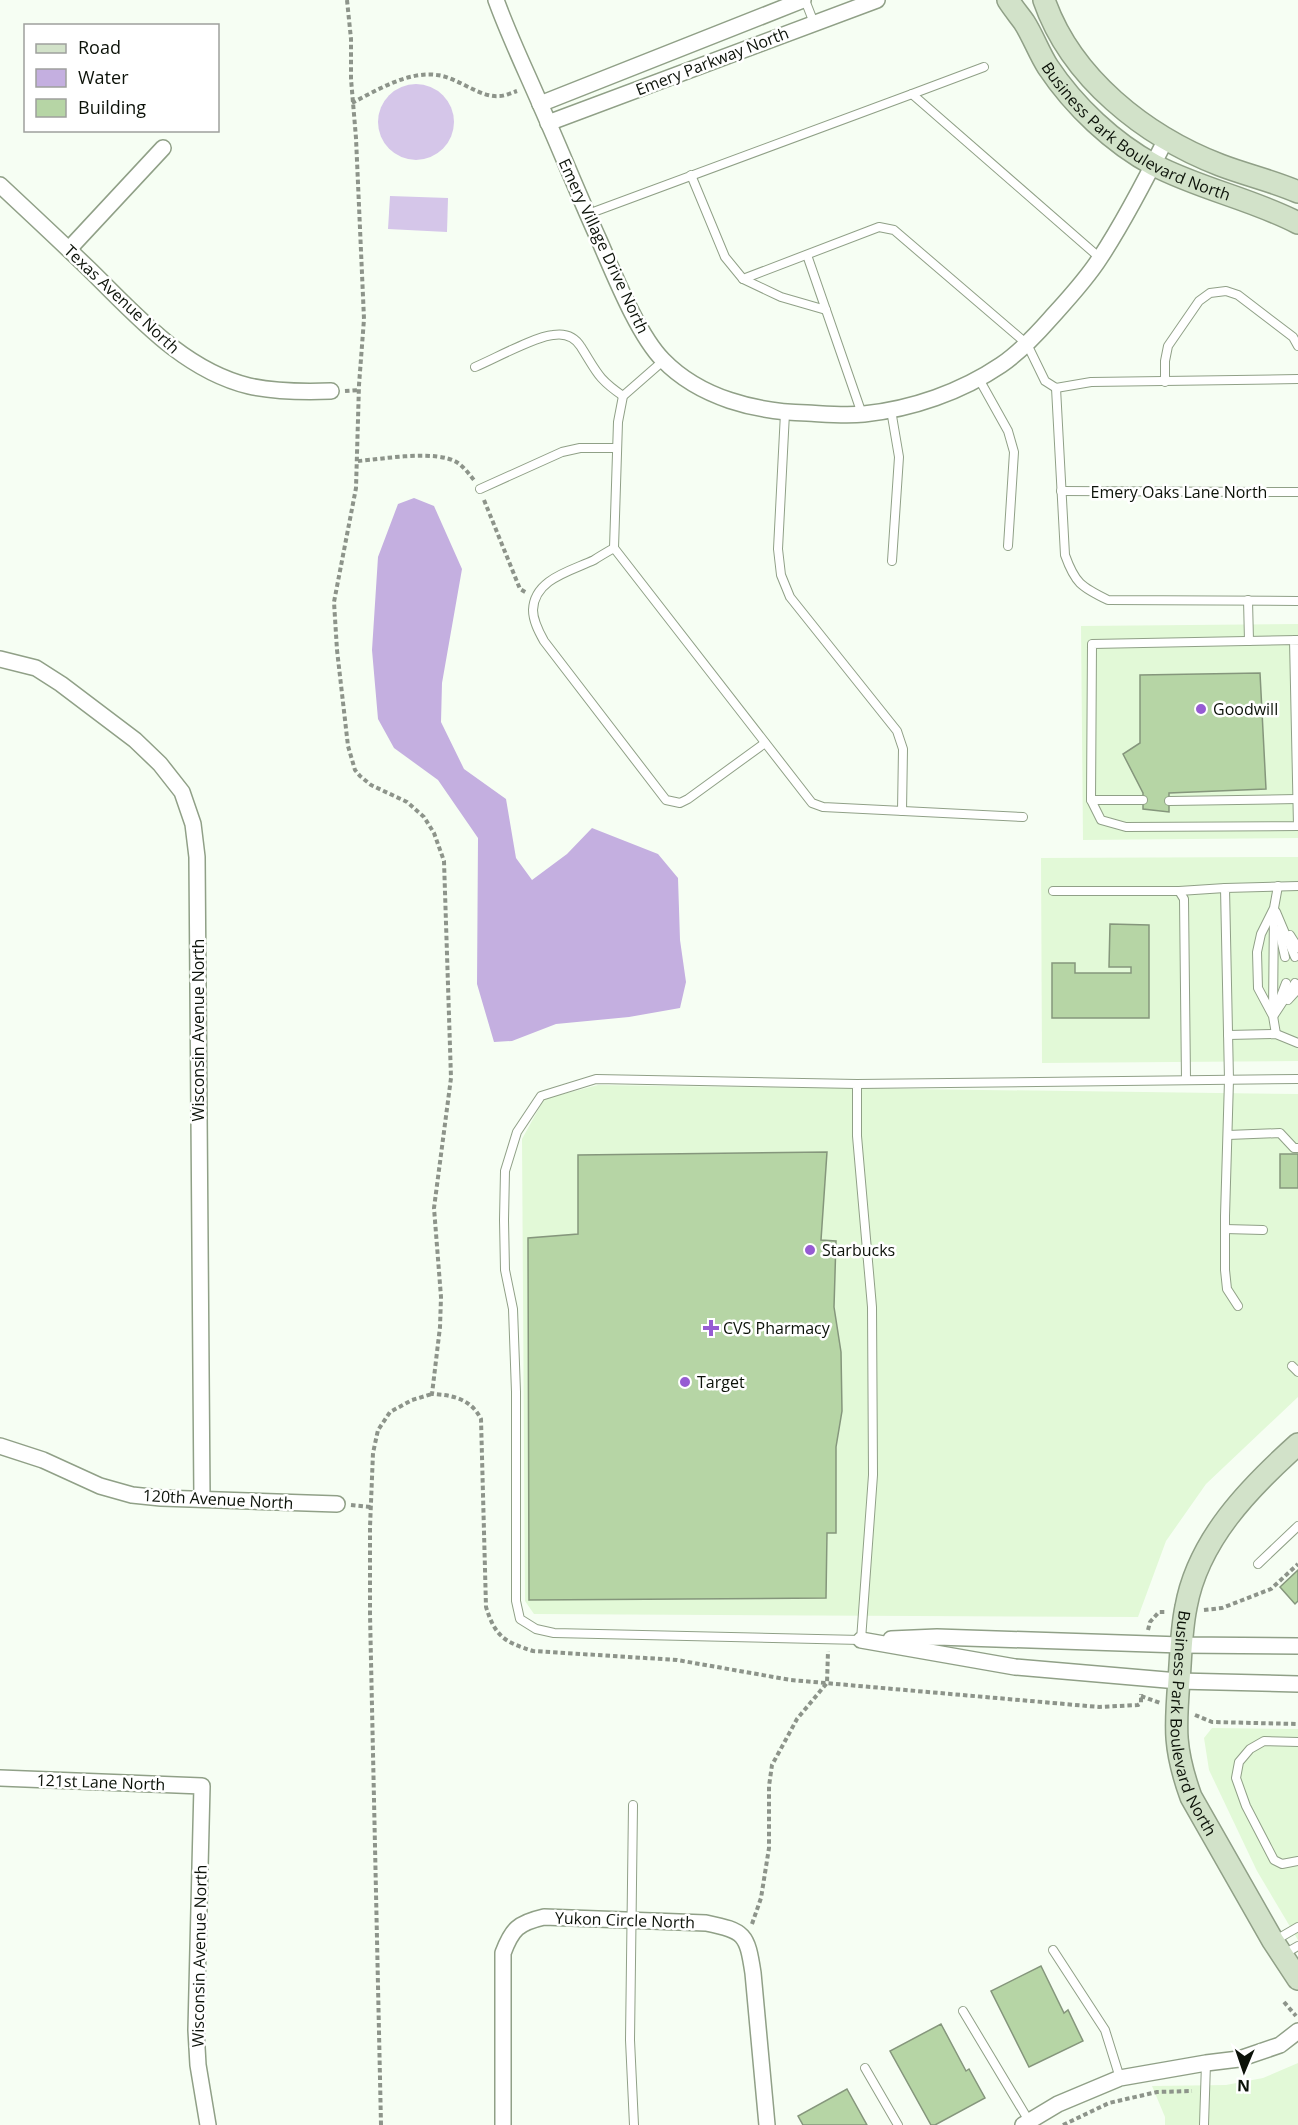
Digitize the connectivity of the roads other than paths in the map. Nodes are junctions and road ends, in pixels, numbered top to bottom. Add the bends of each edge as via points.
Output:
1 (496, 0) edge
2 (804, 0) edge
3 (877, 0) edge
4 (1008, 0) edge
5 (1044, 0) edge
6 (814, 23) junction
7 (984, 67) dead end
8 (912, 94) junction
9 (540, 104) junction
10 (548, 123) junction
11 (1166, 139) junction
12 (163, 148) dead end
13 (1153, 165) junction
14 (691, 175) junction
15 (0, 185) edge
16 (1298, 192) edge
17 (588, 214) junction
18 (1298, 222) edge
19 (69, 249) junction
20 (807, 255) junction
21 (1100, 258) junction
22 (743, 279) junction
23 (826, 310) junction
24 (1027, 345) junction
25 (1298, 346) edge
26 (663, 361) junction
27 (475, 367) dead end
28 (979, 379) junction
29 (1298, 380) edge
30 (1165, 382) junction
31 (1056, 387) junction
32 (331, 391) dead end
33 (623, 396) junction
34 (891, 410) junction
35 (785, 412) junction
36 (862, 414) junction
37 (617, 448) junction
38 (480, 489) road end
39 (1061, 491) junction
40 (1298, 492) edge
41 (1008, 546) dead end
42 (614, 548) junction
43 (892, 561) dead end
44 (1248, 600) junction
45 (1298, 601) edge
46 (1296, 640) edge
47 (1249, 641) junction
48 (0, 659) edge
49 (765, 743) junction
50 (1297, 799) edge
51 (1091, 800) junction
52 (1143, 800) dead end
53 (1169, 801) dead end
54 (902, 811) junction
55 (1023, 817) dead end
56 (1278, 886) junction
57 (1298, 886) edge
58 (1225, 888) junction
59 (1053, 891) dead end
60 (1179, 891) junction
61 (1274, 908) junction
62 (1296, 952) edge
63 (1285, 957) dead end
64 (1286, 983) dead end
65 (1296, 986) edge
66 (1273, 1016) junction
67 (1276, 1034) junction
68 (1228, 1035) junction
69 (1298, 1043) edge
70 (1298, 1079) edge
71 (1186, 1080) junction
72 (1229, 1080) junction
73 (857, 1084) junction
74 (1227, 1135) junction
75 (1298, 1148) edge
76 (1225, 1229) junction
77 (1263, 1230) dead end
78 (1238, 1306) dead end
79 (1298, 1444) edge
80 (0, 1446) edge
81 (202, 1499) junction
82 (337, 1504) dead end
83 (1298, 1526) edge
84 (1258, 1564) dead end
85 (861, 1640) junction
86 (1181, 1645) junction
87 (1298, 1646) edge
88 (1179, 1681) junction
89 (1298, 1684) edge
90 (1298, 1742) edge
91 (0, 1778) edge
92 (202, 1786) joint
93 (633, 1805) dead end
94 (1298, 1861) edge
95 (630, 1921) junction
96 (1298, 1927) edge
97 (1285, 1948) edge
98 (1053, 1950) dead end
99 (1298, 1979) edge
100 (963, 2011) dead end
101 (1298, 2031) edge
102 (1206, 2062) junction
103 (865, 2068) dead end
104 (1120, 2078) junction
105 (1026, 2123) edge
106 (208, 2125) edge
107 (504, 2125) edge
108 (634, 2125) edge
109 (767, 2125) edge
110 (898, 2125) edge
111 (1204, 2125) edge

1 - 9 street, Emery Village Drive North
2 - 6 lane
2 - 9 street, Emery Parkway North
3 - 6 street, Emery Parkway North
4 - 13 street, Business Park Boulevard North via 1048,67 1077,104 1116,140
5 - 11 street, Business Park Boulevard North via 1052,22 1077,62 1145,127
6 - 10 street, Emery Parkway North
7 - 8 lane
8 - 14 lane
8 - 21 lane
9 - 10 street, Emery Village Drive North
10 - 17 street, Emery Village Drive North
11 - 13 street, Emery Village Drive North
11 - 16 street, Business Park Boulevard North via 1221,166
12 - 19 street
13 - 18 street, Business Park Boulevard North
13 - 21 street, Emery Village Drive North
14 - 17 lane
14 - 22 lane via 725,257
15 - 19 street, Texas Avenue North
17 - 26 street, Emery Village Drive North via 639,324
19 - 32 street, Texas Avenue North via 182,356 248,385 296,392
20 - 22 lane
20 - 23 lane
20 - 24 lane via 879,227 894,230
21 - 24 street, Emery Village Drive North
22 - 23 lane via 781,297
23 - 36 lane
24 - 28 street, Emery Village Drive North
24 - 31 lane via 1045,381
25 - 30 lane via 1293,337 1238,296 1226,291 1210,293 1199,301 1168,346
26 - 33 lane
26 - 35 street, Emery Village Drive North via 717,395 750,407
27 - 33 lane via 545,336 565,335 581,346 600,378
28 - 34 street, Emery Village Drive North via 934,399
28 - 41 lane via 1008,431 1014,453
29 - 30 lane
30 - 31 lane via 1092,382
31 - 39 lane
33 - 37 lane
34 - 36 street, Emery Village Drive North
34 - 43 lane via 899,457
35 - 36 street, Emery Village Drive North
35 - 54 lane via 778,549 781,575 790,597 897,731 903,749
37 - 38 lane via 562,452
37 - 42 lane
39 - 40 lane, Emery Oaks Lane North
39 - 44 lane via 1065,555 1072,576 1087,590 1108,600
42 - 49 lane
42 - 49 lane via 553,578 536,598 534,617 544,641 666,800 680,804
44 - 45 lane
44 - 47 lane
46 - 47 lane
46 - 50 lane
47 - 51 lane via 1092,644
48 - 81 street, Wisconsin Avenue North via 36,669 61,684 135,740 182,792 193,824 197,857
49 - 54 lane via 812,803 823,807
50 - 51 lane via 1298,826 1256,827 1126,827 1101,820
50 - 53 lane
51 - 52 lane
54 - 55 lane
56 - 57 lane
56 - 58 lane
56 - 61 lane
58 - 60 lane
58 - 68 lane
59 - 60 lane
60 - 71 lane via 1184,898
61 - 62 lane
61 - 63 lane
61 - 66 lane
61 - 66 lane via 1257,952 1258,988
64 - 66 lane
65 - 66 lane
66 - 67 lane
67 - 68 lane
67 - 69 lane
68 - 72 lane
70 - 72 lane
71 - 72 lane
71 - 73 lane
72 - 74 lane
73 - 85 lane via 857,1136 872,1307 873,1475
73 - 85 lane via 596,1079 541,1096 517,1132 505,1171 505,1270 513,1309 516,1601 520,1619 536,1629 555,1633
74 - 75 lane via 1280,1133
74 - 76 lane
76 - 77 lane
76 - 78 lane via 1227,1289
79 - 86 street, Business Park Boulevard North via 1269,1470 1211,1540 1186,1605
80 - 81 street, 120th Avenue North via 132,1495
81 - 82 street, 120th Avenue North
83 - 84 lane
85 - 86 street via 937,1638
85 - 88 street via 1015,1666
86 - 87 street
86 - 88 street, Business Park Boulevard North
88 - 89 street
88 - 97 street, Business Park Boulevard North via 1177,1751 1191,1797
90 - 94 lane via 1264,1741 1250,1749 1239,1762 1236,1778 1274,1860 1282,1864
91 - 92 street, 121st Lane North
92 - 106 street, Wisconsin Avenue North via 196,2030
93 - 95 lane
95 - 107 street, Yukon Circle North via 544,1917 527,1921 510,1935 503,1953
95 - 108 lane
95 - 109 street, Yukon Circle North via 706,1923 731,1928 745,1938 753,1973
96 - 97 lane
97 - 99 street, Business Park Boulevard North
98 - 104 lane via 1105,2030
100 - 105 lane
101 - 102 street via 1280,2045 1239,2059
102 - 104 street
102 - 111 lane
103 - 110 lane
104 - 105 street via 1058,2104

